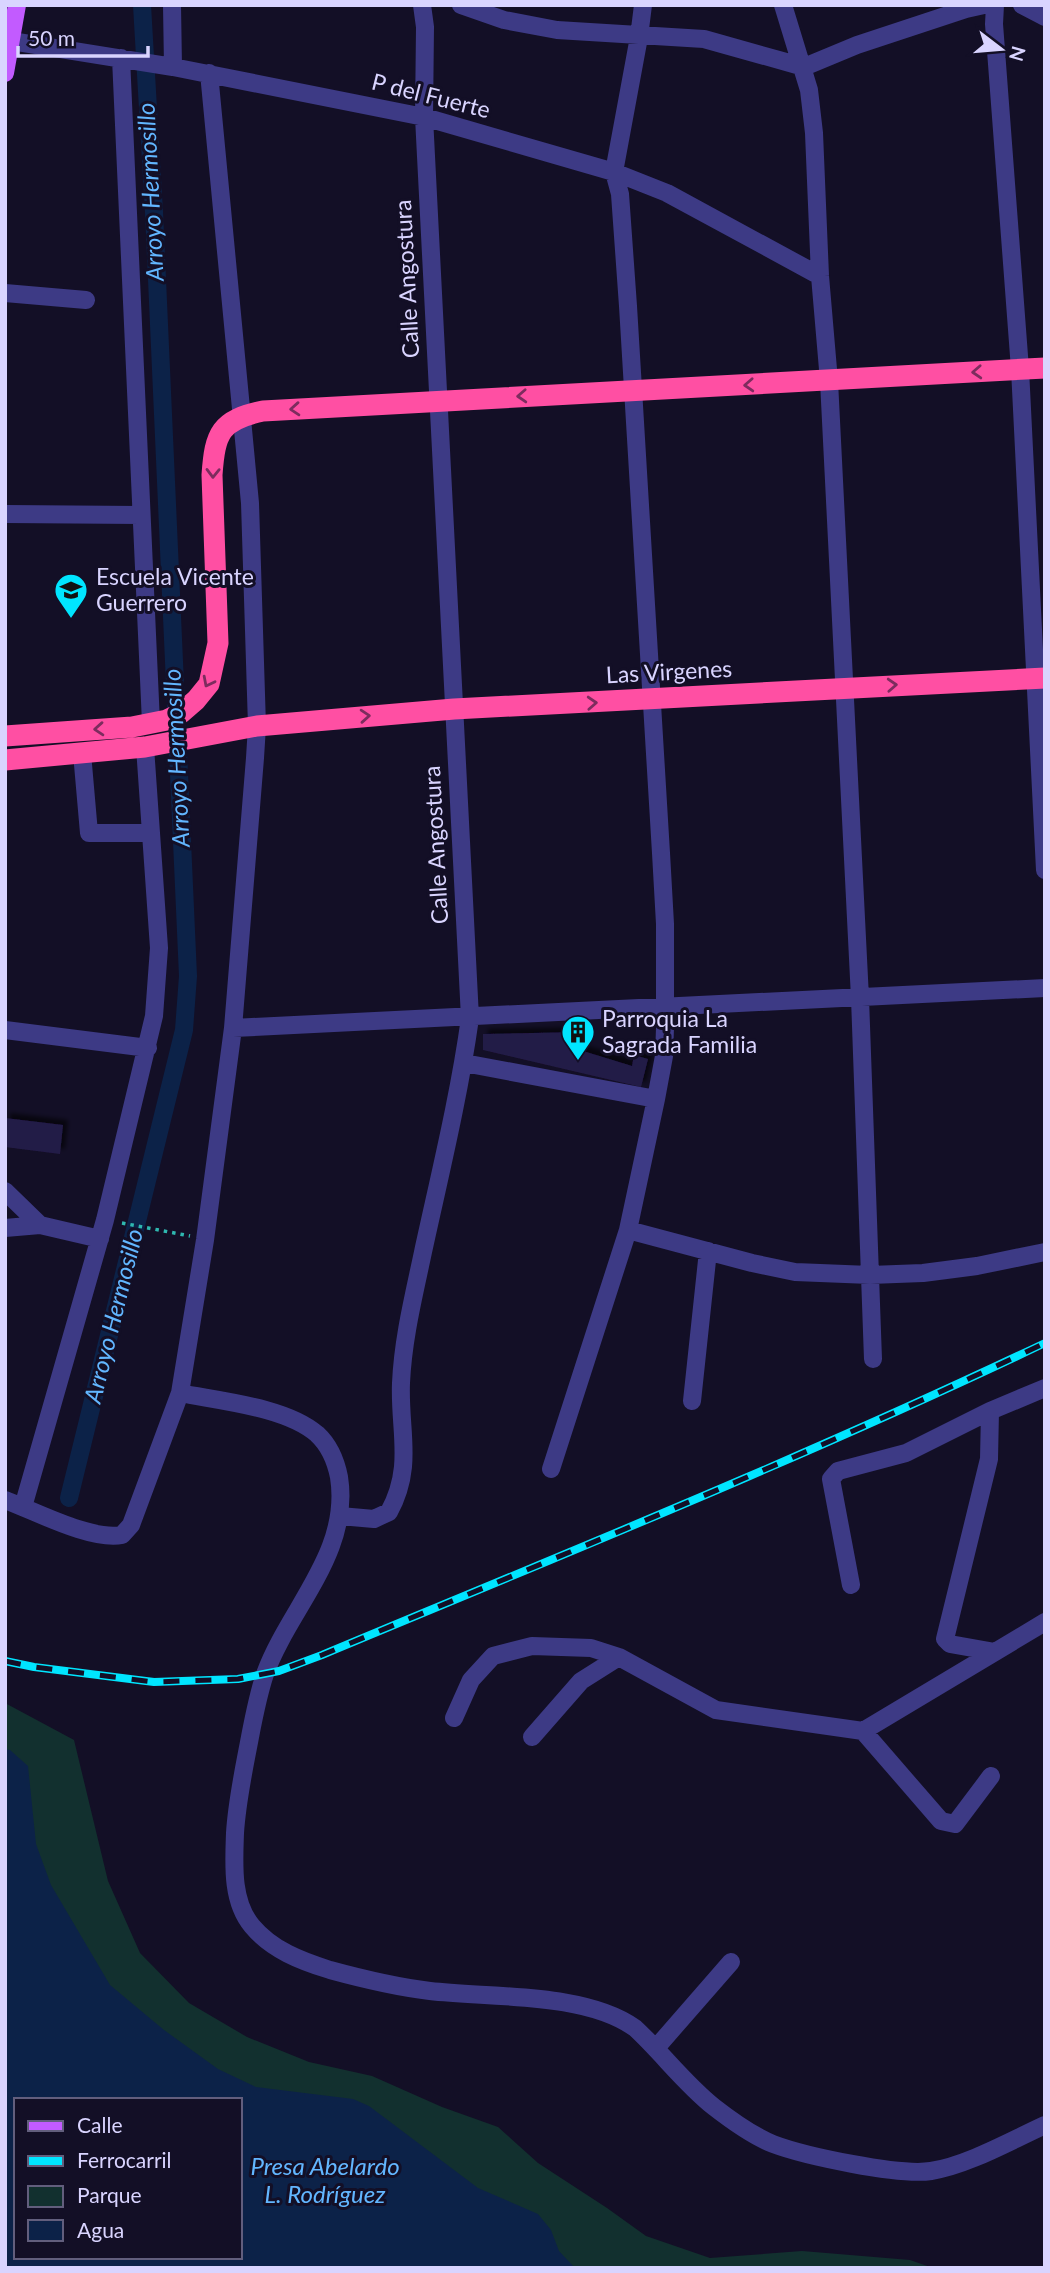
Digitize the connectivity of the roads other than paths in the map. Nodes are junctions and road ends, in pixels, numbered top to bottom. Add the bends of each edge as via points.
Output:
1 (16, 5) edge
2 (172, 5) edge
3 (422, 5) edge
4 (461, 5) edge
5 (643, 5) edge
6 (783, 5) edge
7 (984, 5) edge
8 (995, 5) edge
9 (1022, 5) edge
10 (487, 10) edge
11 (1045, 17) edge
12 (639, 37) junction
13 (8, 41) edge
14 (121, 59) junction
15 (172, 67) junction
16 (804, 67) junction
17 (5, 73) edge
18 (209, 73) junction
19 (424, 117) junction
20 (614, 172) junction
21 (820, 276) junction
22 (5, 293) edge
23 (86, 300) dead end
24 (1045, 368) edge
25 (1020, 369) junction
26 (829, 381) junction
27 (633, 390) junction
28 (438, 400) junction
29 (240, 416) junction
30 (5, 514) edge
31 (141, 515) junction
32 (1040, 678) edge
33 (843, 688) junction
34 (652, 700) junction
35 (454, 709) junction
36 (166, 719) junction
37 (257, 726) junction
38 (5, 736) edge
39 (145, 747) junction
40 (82, 753) junction
41 (5, 760) edge
42 (150, 833) junction
43 (1045, 870) edge
44 (1045, 988) edge
45 (860, 998) junction
46 (666, 1006) junction
47 (470, 1018) junction
48 (233, 1028) junction
49 (5, 1030) edge
50 (148, 1048) junction
51 (464, 1063) junction
52 (656, 1099) junction
53 (5, 1191) edge
54 (40, 1225) junction
55 (5, 1228) edge
56 (628, 1230) junction
57 (100, 1239) junction
58 (708, 1251) junction
59 (1045, 1252) edge
60 (870, 1275) junction
61 (873, 1359) dead end
62 (1045, 1388) edge
63 (180, 1393) junction
64 (692, 1401) dead end
65 (989, 1411) junction
66 (551, 1469) dead end
67 (5, 1500) edge
68 (23, 1507) junction
69 (340, 1516) junction
70 (851, 1585) dead end
71 (1045, 1622) edge
72 (995, 1652) junction
73 (619, 1657) junction
74 (454, 1718) dead end
75 (863, 1731) junction
76 (532, 1737) dead end
77 (991, 1776) dead end
78 (731, 1962) dead end
79 (656, 2048) junction
80 (1045, 2125) edge

1 - 13 main road
2 - 15 street
3 - 19 street, Calle Angostura
4 - 10 street
5 - 12 street
6 - 16 street
7 - 16 street via 857,45
8 - 25 street
9 - 11 street
10 - 12 street via 529,26
12 - 16 street via 704,40
12 - 20 street
13 - 14 street, P del Fuerte
13 - 17 main road
14 - 15 street, P del Fuerte
14 - 31 street
15 - 18 street, P del Fuerte
16 - 21 street via 814,133
18 - 19 street, P del Fuerte
18 - 29 street
19 - 20 street, P del Fuerte
19 - 28 street, Calle Angostura
20 - 21 street, P del Fuerte via 667,193
20 - 27 street via 620,194
21 - 26 street
22 - 23 street
24 - 25 highway
25 -> 26 highway
25 - 32 street
26 -> 27 highway
26 - 33 street
27 -> 28 highway
27 - 34 street
28 -> 29 highway
28 - 35 street, Calle Angostura
29 -> 36 highway via 224,427 212,475 216,663 209,684 196,701
29 - 37 street via 250,503
30 - 31 street
31 - 36 street
33 -> 32 highway, Las Virgenes
32 - 43 street
33 - 34 highway, Las Virgenes
33 - 45 street
35 -> 34 highway, Las Virgenes
34 - 46 street
37 -> 35 highway, Las Virgenes
35 - 47 street, Calle Angostura
36 -> 38 highway via 132,727
37 - 39 highway, Las Virgenes
37 - 48 street
39 - 40 highway, Las Virgenes
39 - 42 street
40 - 41 highway, Las Virgenes
40 - 42 street via 89,832
42 - 50 street via 159,948
44 - 45 street
45 - 46 street
45 - 60 street
46 - 47 street
46 - 52 street
47 - 48 street
47 - 51 street, Calle Angostura
48 - 63 street
49 - 50 street
50 - 57 street
51 - 52 street
51 - 69 street, Calle Angostura via 406,1331 401,1396 403,1476 389,1512 374,1518
52 - 56 street
53 - 54 street
54 - 55 street
54 - 57 street
56 - 58 street
56 - 66 street
57 - 68 street
58 - 60 street via 785,1270
58 - 64 street
59 - 60 street via 949,1271
60 - 61 street
62 - 65 street
63 - 68 street via 131,1525 122,1535 61,1524
63 - 69 street via 278,1413 319,1435 338,1470
65 - 70 street via 906,1453 838,1471 831,1479
65 - 72 street via 989,1459 945,1639 950,1644
67 - 68 street
69 - 79 street via 321,1569 274,1653 259,1694 236,1814 233,1869 249,1924 287,1954 352,1976 429,1991 604,2011 629,2024
71 - 72 street
72 - 75 street
73 - 74 street via 591,1648 532,1646 493,1656 471,1680
73 - 75 street via 716,1710
73 - 76 street via 581,1681
75 - 77 street via 941,1821 955,1824
78 - 79 street
79 - 80 street via 713,2106 742,2127 772,2143 813,2155 910,2173 932,2171

